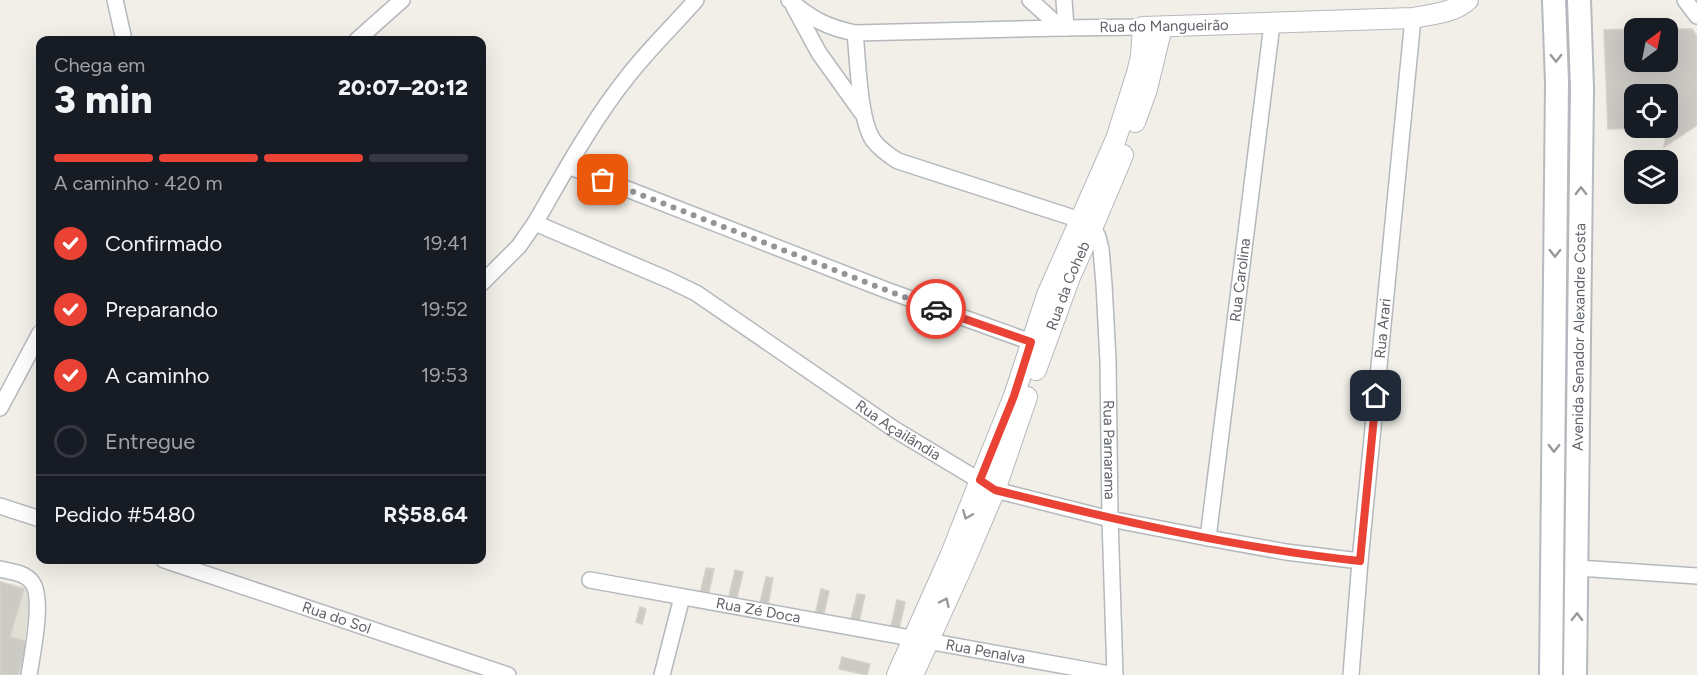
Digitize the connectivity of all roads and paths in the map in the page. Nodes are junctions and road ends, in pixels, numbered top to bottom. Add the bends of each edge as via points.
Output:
1 (402, 0) edge
2 (696, 0) edge
3 (1030, 0) edge
4 (1064, 0) edge
5 (1468, 0) edge
6 (1554, 0) edge
7 (1579, 0) edge
8 (1685, 0) edge
9 (113, 1) edge
10 (790, 1) edge
11 (1697, 16) edge
12 (1413, 18) junction
13 (1272, 24) junction
14 (1152, 27) junction
15 (1063, 28) junction
16 (855, 33) junction
17 (122, 36) edge
18 (362, 36) edge
19 (863, 114) junction
20 (1556, 142) junction
21 (1581, 143) junction
22 (568, 166) junction
23 (535, 223) junction
24 (1087, 223) junction
25 (486, 279) edge
26 (36, 340) edge
27 (1031, 342) junction
28 (0, 408) edge
29 (988, 485) junction
30 (0, 506) edge
31 (36, 518) edge
32 (1110, 519) junction
33 (1208, 538) junction
34 (1360, 561) junction
35 (176, 564) edge
36 (1578, 568) junction
37 (0, 569) edge
38 (1697, 576) edge
39 (590, 580) dead end
40 (682, 597) junction
41 (920, 640) junction
42 (29, 675) edge
43 (508, 675) edge
44 (662, 675) edge
45 (897, 675) edge
46 (913, 675) edge
47 (1115, 675) edge
48 (1351, 675) edge
49 (1551, 675) edge
50 (1575, 675) edge

1 - 18 street
2 - 22 street via 629,74
3 - 15 street
4 - 15 street
5 - 12 street, Rua do Mangueirão via 1461,7
6 -> 20 main road, Avenida Senador Alexandre Costa
7 - 21 main road, Avenida Senador Alexandre Costa
8 - 11 street
9 - 17 street
10 - 16 street, Rua do Mangueirão via 821,23
10 - 19 street via 819,53
12 - 13 street, Rua do Mangueirão
12 - 34 street, Rua Arari
13 - 14 street, Rua do Mangueirão
13 - 33 street, Rua Carolina
14 - 15 street, Rua do Mangueirão
14 - 24 street, Rua da Coheb via 1144,97 1120,162
15 - 16 street, Rua do Mangueirão
16 - 19 street
19 - 24 street via 872,138 884,153 898,161
20 - 21 main road
20 -> 49 main road, Avenida Senador Alexandre Costa
36 -> 21 main road, Avenida Senador Alexandre Costa
22 - 23 street
22 - 27 street
23 - 25 street via 519,246
23 - 29 street, Rua Açailândia via 696,293 894,429
24 - 27 street, Rua da Coheb via 1047,295
24 - 29 street, Rua da Coheb via 1070,277
24 - 32 street, Rua Parnarama via 1098,237 1104,284
26 - 28 street
27 - 29 street, Rua da Coheb
29 - 32 street, Rua Açailândia
29 - 41 street, Rua da Coheb via 963,565
30 - 31 street
32 - 33 street, Rua Açailândia
32 - 47 street, Rua Parnarama
33 - 34 street, Rua Açailândia
34 - 48 street, Rua Arari
35 - 43 street, Rua do Sol
36 - 38 street
50 -> 36 main road, Avenida Senador Alexandre Costa
37 - 42 street via 20,573 36,589 37,616
39 - 40 street, Rua Zé Doca
40 - 41 street, Rua Zé Doca
40 - 44 street
41 - 45 street, Rua da Coheb
41 - 46 street, Rua da Coheb
41 - 47 street, Rua Penalva

